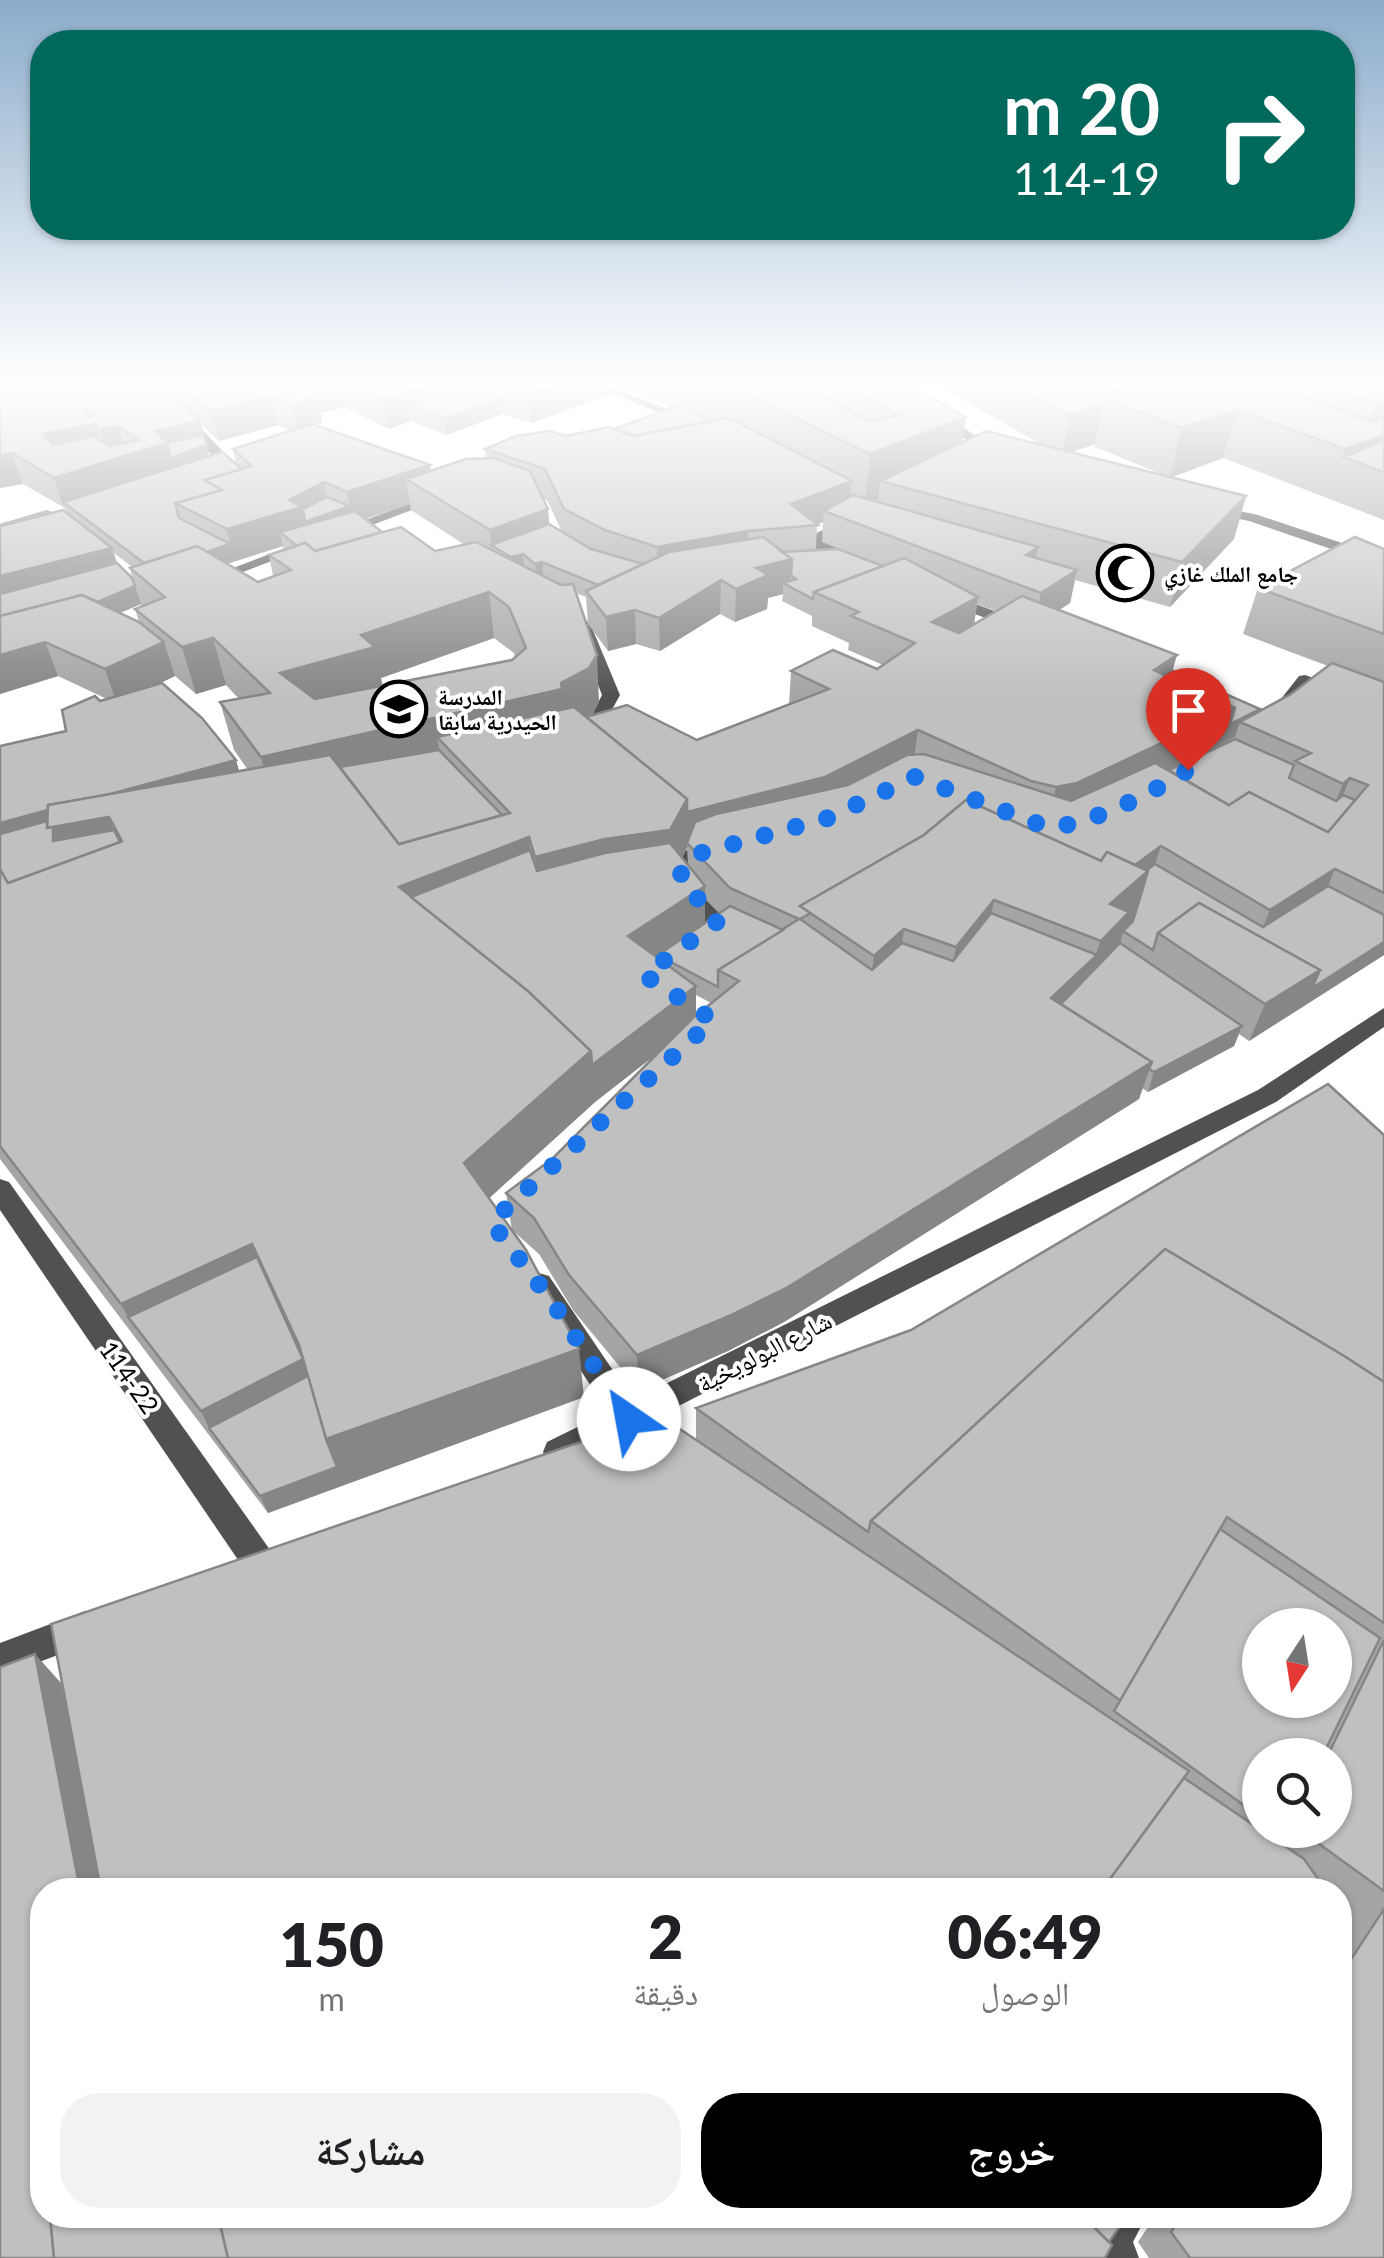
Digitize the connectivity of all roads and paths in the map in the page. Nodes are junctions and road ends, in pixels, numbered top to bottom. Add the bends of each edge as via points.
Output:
1 (455, 491) edge
2 (1182, 502) edge
3 (848, 506) edge
4 (840, 560) junction
5 (806, 561) edge
6 (1384, 562) edge
7 (874, 572) edge
8 (197, 585) edge
9 (924, 590) edge
10 (597, 614) edge
11 (1044, 634) edge
12 (1384, 708) edge
13 (1263, 720) edge
14 (554, 746) edge
15 (744, 838) edge
16 (673, 953) edge
17 (1384, 1016) edge
18 (0, 1189) edge
19 (522, 1262) edge
20 (629, 1419) junction
21 (526, 1464) edge
22 (694, 1465) edge
23 (296, 1552) edge
24 (261, 1565) junction
25 (224, 1578) edge
26 (116, 1617) edge
27 (0, 1660) edge
28 (1116, 2228) edge
29 (1116, 2258) edge

1 - 8 street
2 - 6 street via 1254,518
3 - 4 street via 865,514 815,537
4 - 5 street
4 - 7 street
9 - 11 street
10 - 14 street via 582,622 609,681 608,708 586,732
12 - 13 street via 1305,680
15 - 16 street via 690,856 679,878 718,921
17 - 20 street, شارع البولويخية via 1315,1074
18 - 24 street, 114-22
19 - 20 street
20 - 21 street, شارع البولويخية
20 - 22 street
23 - 24 street
24 - 25 street
26 - 27 street
28 - 29 street via 1106,2243

